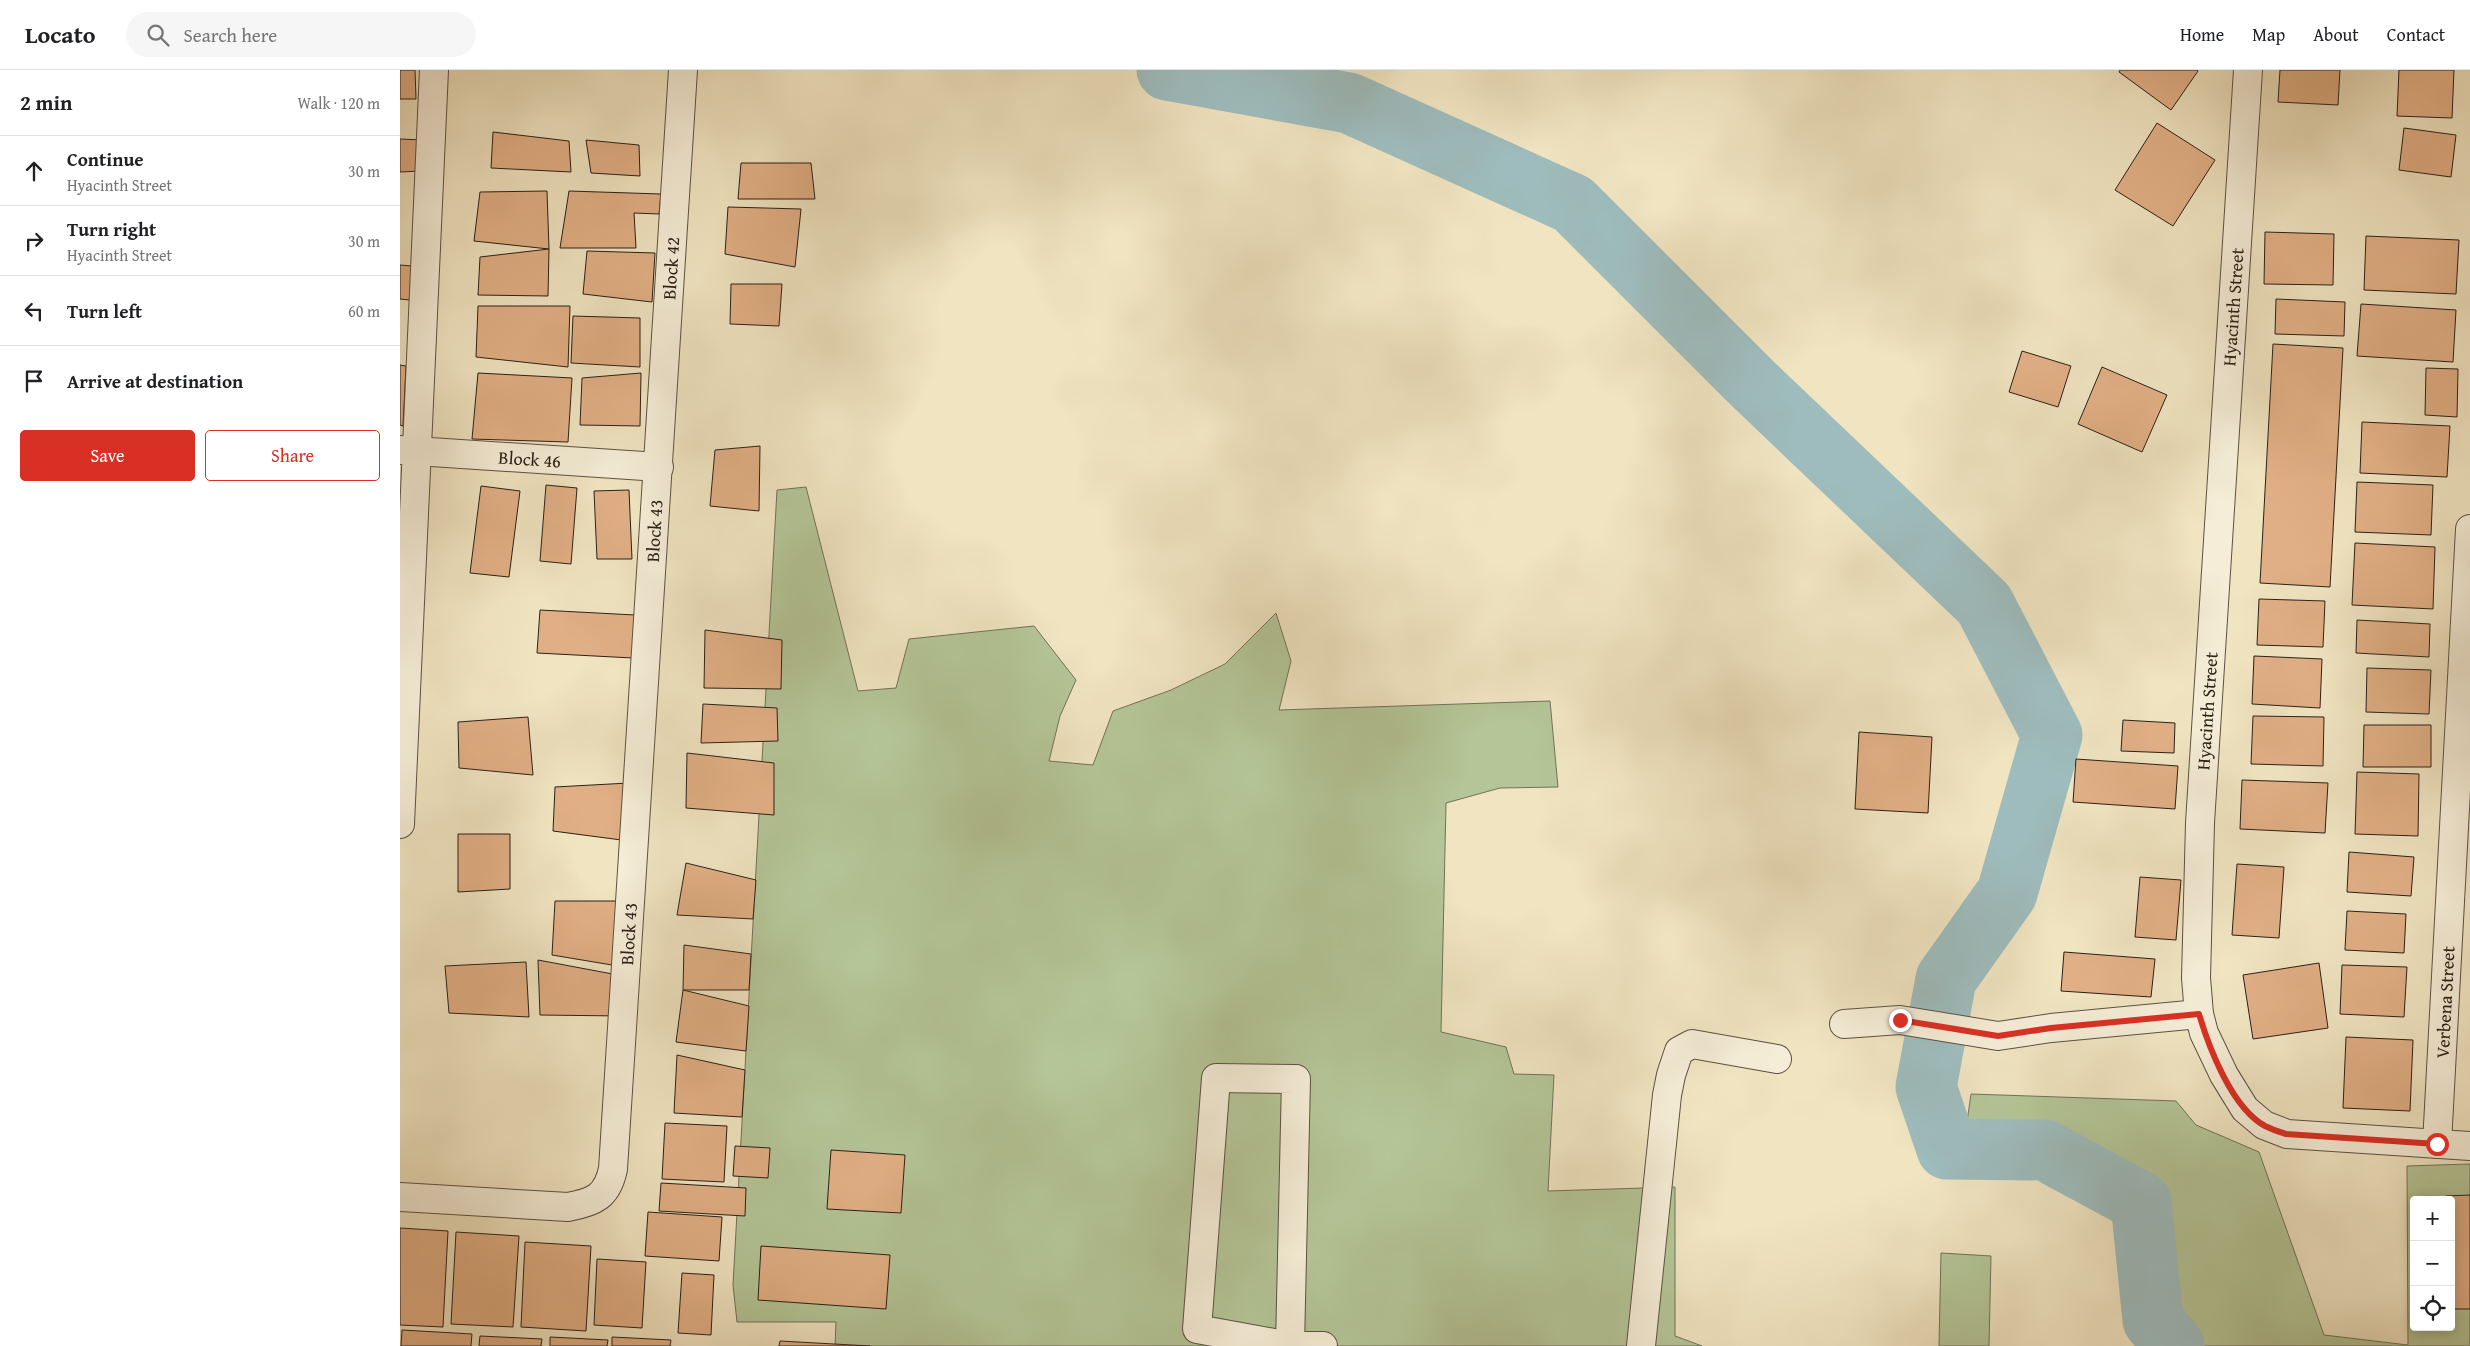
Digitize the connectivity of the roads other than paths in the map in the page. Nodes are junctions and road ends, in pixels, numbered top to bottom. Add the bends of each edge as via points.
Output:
1 (434, 70) edge
2 (683, 70) edge
3 (2243, 74) edge
4 (409, 450) edge
5 (659, 467) junction
6 (2470, 528) edge
7 (400, 824) edge
8 (2199, 1014) junction
9 (1844, 1024) dead end
10 (1778, 1059) dead end
11 (2437, 1144) junction
12 (2470, 1146) edge
13 (400, 1197) edge
14 (1290, 1346) edge
15 (1324, 1346) edge
16 (1641, 1346) edge

1 - 4 street
2 - 5 street, Block 42
3 - 8 street, Hyacinth Street via 2200,823 2196,978
4 - 5 street, Block 46
4 - 7 street
5 - 13 street, Block 43 via 610,1184 600,1196 568,1207
6 - 11 street, Verbena Street
8 - 9 street via 1998,1036 1900,1020
8 - 11 street, Hyacinth Street via 2224,1076 2245,1109 2264,1126 2286,1134
10 - 16 street via 1692,1044 1679,1051 1667,1095
11 - 12 street, Hyacinth Street
14 - 14 street via 1296,1079 1216,1078 1197,1329
14 - 15 street

